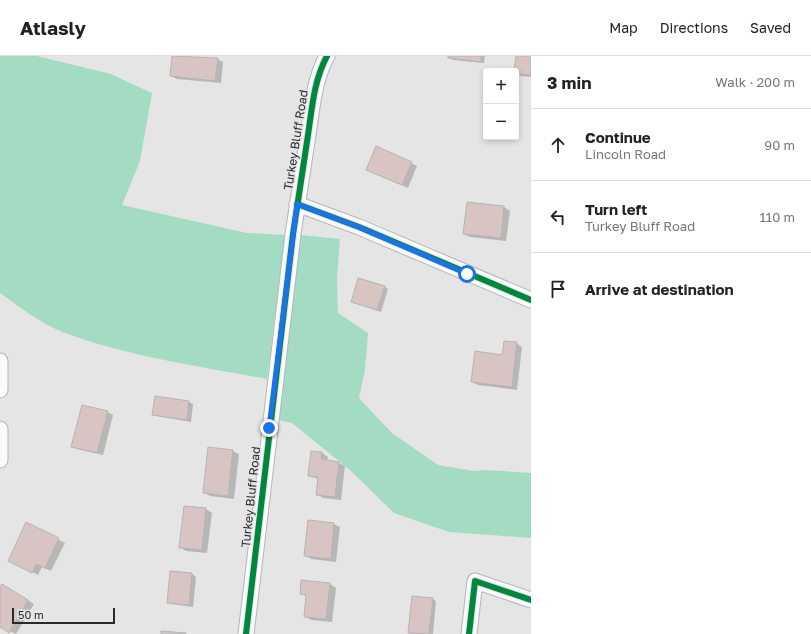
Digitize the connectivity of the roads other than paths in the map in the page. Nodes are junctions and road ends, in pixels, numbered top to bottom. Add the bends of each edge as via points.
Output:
1 (327, 56) edge
2 (297, 204) junction
3 (531, 300) edge
4 (0, 361) edge
5 (0, 390) edge
6 (0, 429) edge
7 (0, 460) edge
8 (531, 600) edge
9 (246, 634) edge
10 (469, 634) edge

1 - 2 street, Turkey Bluff Road via 314,93
2 - 3 street via 359,227
2 - 9 street, Turkey Bluff Road
4 - 5 street
6 - 7 street
8 - 10 street via 475,581

